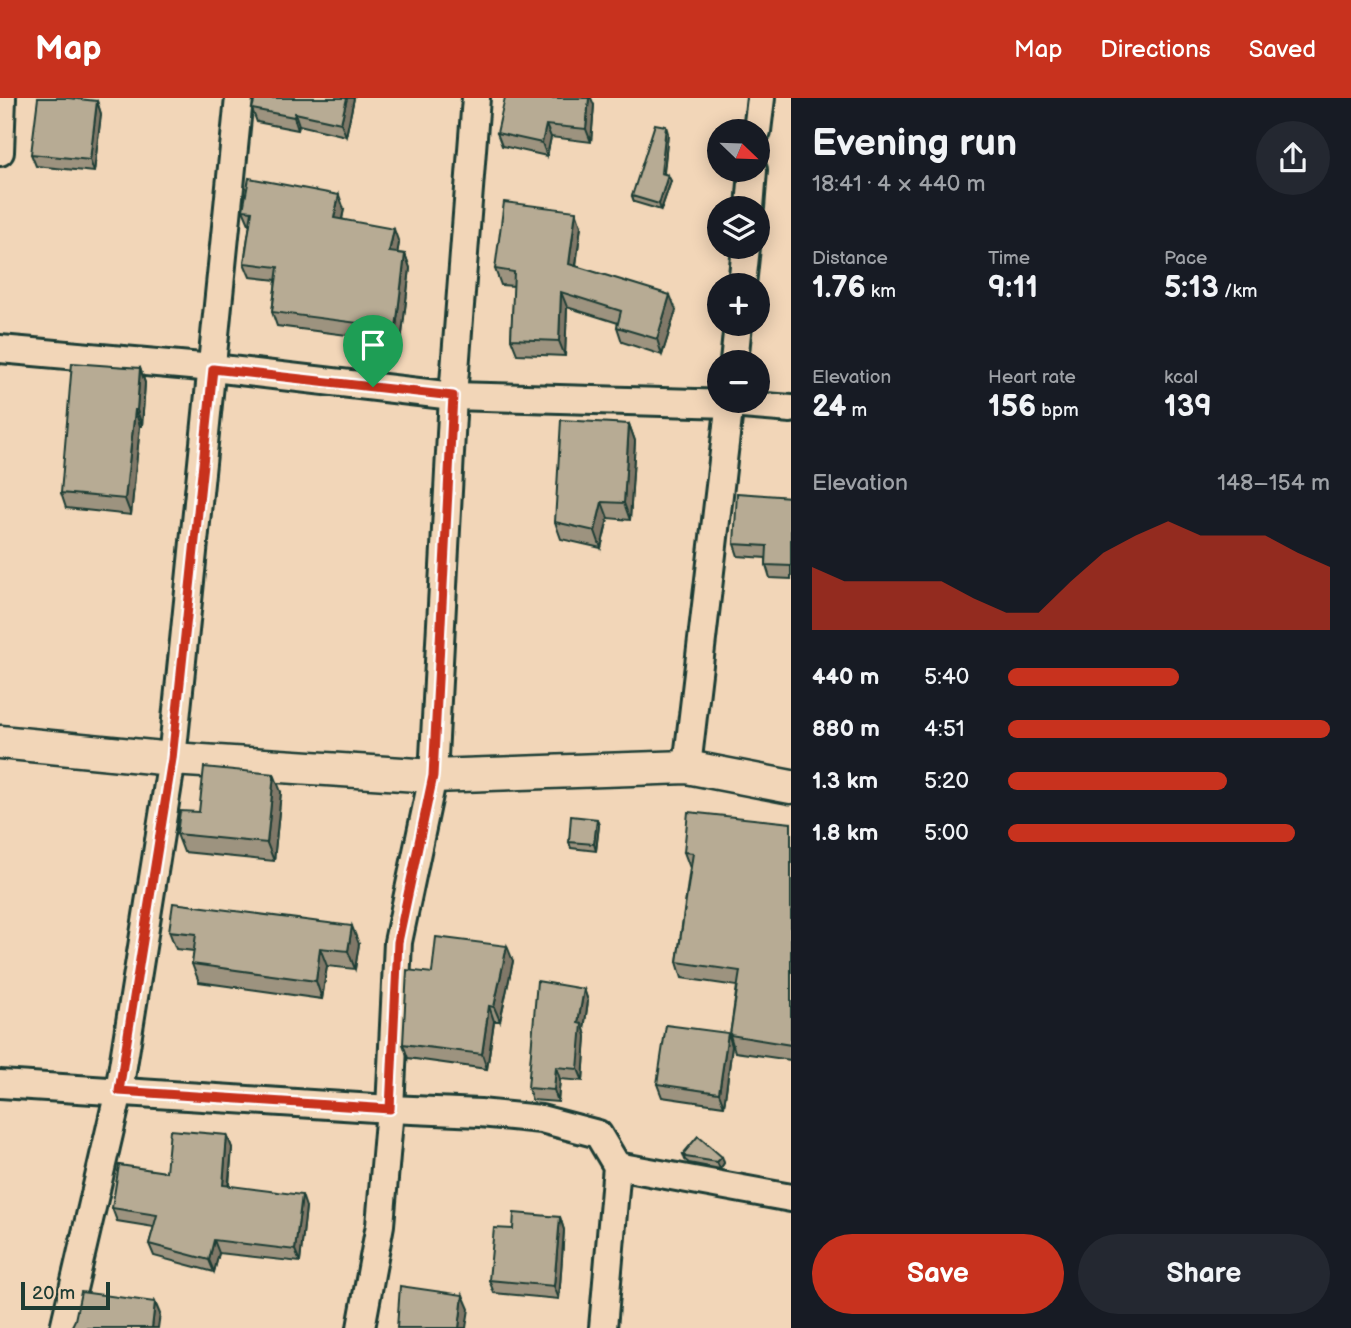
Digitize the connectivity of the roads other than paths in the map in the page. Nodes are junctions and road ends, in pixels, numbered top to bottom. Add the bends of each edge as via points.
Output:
1 (2, 98) edge
2 (239, 98) edge
3 (476, 98) edge
4 (761, 98) edge
5 (758, 119) edge
6 (0, 152) edge
7 (0, 349) edge
8 (213, 369) junction
9 (453, 396) junction
10 (707, 402) edge
11 (770, 407) edge
12 (791, 409) edge
13 (729, 413) edge
14 (0, 742) edge
15 (172, 759) junction
16 (687, 767) junction
17 (433, 776) junction
18 (791, 787) edge
19 (0, 1084) edge
20 (119, 1091) junction
21 (390, 1109) junction
22 (617, 1166) junction
23 (791, 1198) edge
24 (64, 1328) edge
25 (361, 1328) edge
26 (603, 1328) edge

1 - 6 street
2 - 8 street
3 - 9 street
4 - 5 street
7 - 8 street
8 - 9 street
8 - 15 street
9 - 10 street
9 - 17 street
11 - 12 street
13 - 16 street
14 - 15 street
15 - 17 street
15 - 20 street
16 - 17 street
16 - 18 street
17 - 21 street via 398,942
19 - 20 street
20 - 21 street
20 - 24 street
21 - 22 street via 541,1119 598,1134
21 - 25 street via 380,1225
22 - 23 street
22 - 26 street

